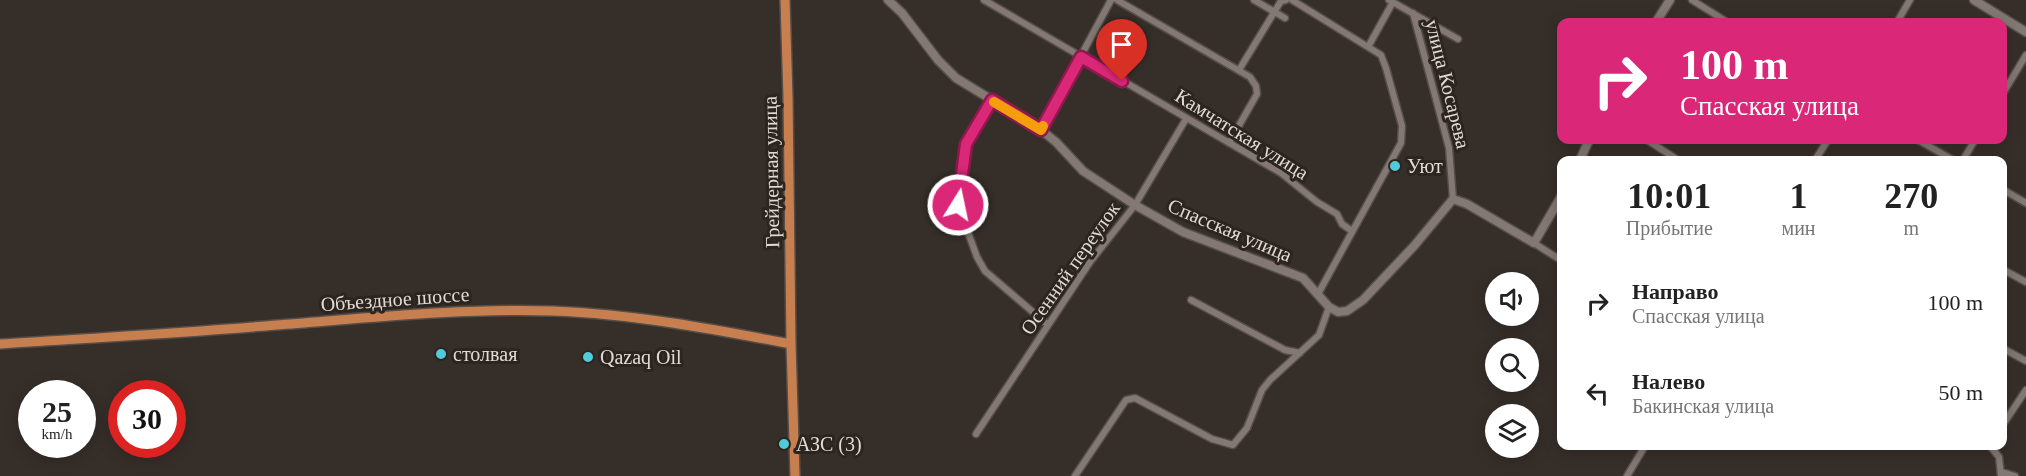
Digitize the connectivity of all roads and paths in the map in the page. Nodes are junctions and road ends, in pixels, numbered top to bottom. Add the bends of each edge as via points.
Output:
1 (785, 0) edge
2 (888, 0) edge
3 (984, 0) edge
4 (1111, 0) edge
5 (1117, 0) edge
6 (1254, 0) edge
7 (1286, 0) edge
8 (1293, 0) edge
9 (1670, 0) edge
10 (1692, 0) edge
11 (1910, 0) edge
12 (1974, 0) edge
13 (1391, 1) edge
14 (1274, 12) junction
15 (1413, 13) junction
16 (1285, 18) dead end
17 (1659, 18) edge
18 (1721, 18) edge
19 (1899, 18) edge
20 (2003, 18) edge
21 (2007, 20) edge
22 (2026, 32) edge
23 (1458, 39) dead end
24 (1368, 47) junction
25 (2026, 55) edge
26 (1081, 57) junction
27 (1239, 70) junction
28 (2007, 87) edge
29 (992, 100) junction
30 (1186, 119) junction
31 (1041, 130) junction
32 (1229, 143) junction
33 (1653, 144) edge
34 (1925, 144) edge
35 (1672, 156) edge
36 (1946, 156) edge
37 (2007, 192) edge
38 (1453, 199) junction
39 (2026, 203) edge
40 (1557, 204) edge
41 (1135, 205) junction
42 (1352, 231) junction
43 (1534, 243) junction
44 (1557, 258) edge
45 (2007, 272) edge
46 (2026, 282) edge
47 (1318, 294) junction
48 (1191, 300) dead end
49 (1329, 307) junction
50 (1048, 325) junction
51 (0, 344) edge
52 (791, 344) junction
53 (2007, 351) edge
54 (1300, 352) junction
55 (2026, 361) edge
56 (2026, 390) edge
57 (2007, 418) edge
58 (976, 434) dead end
59 (1643, 450) edge
60 (1993, 450) edge
61 (2001, 474) edge
62 (795, 476) edge
63 (1075, 476) edge
64 (1627, 476) edge
65 (2015, 476) edge

1 - 52 main road, Грейдерная улица
2 - 29 street, Спасская улица via 956,78
3 - 26 street, Камчатская улица
4 - 26 street
5 - 27 street
6 - 14 street
7 - 14 street
8 - 24 street
9 - 17 street
10 - 18 street
11 - 19 street
12 - 20 street
13 - 15 street
13 - 24 street
14 - 16 street
14 - 27 street
15 - 23 street
15 - 38 street, улица Косарева via 1449,148
21 - 22 street
24 - 42 street via 1381,55 1386,68 1402,126 1401,143
25 - 28 street
26 - 30 street, Камчатская улица
26 - 31 street
27 - 32 street via 1250,77 1257,94
29 - 31 street, Спасская улица
29 - 50 street via 966,144 958,205 985,271
30 - 32 street, Камчатская улица
30 - 41 street, Осенний переулок
31 - 41 street, Спасская улица via 1083,171
32 - 42 street, Камчатская улица via 1281,173 1337,214
33 - 35 street
34 - 36 street
37 - 39 street
38 - 43 street
38 - 49 street via 1363,300 1347,311
40 - 43 street
41 - 47 street, Спасская улица via 1183,232 1303,278
41 - 50 street, Осенний переулок
42 - 47 street
43 - 44 street
45 - 46 street
47 - 49 street, Спасская улица
48 - 54 street via 1285,350
49 - 54 street via 1319,335
50 - 58 street, Осенний переулок
51 - 52 main road, Объездное шоссе via 494,310 630,317
52 - 62 main road, Грейдерная улица
53 - 55 street
54 - 63 street via 1262,390 1246,428 1233,445 1212,439 1135,398 1126,400
56 - 57 street
59 - 64 street
60 - 61 street via 1999,458
61 - 65 street

